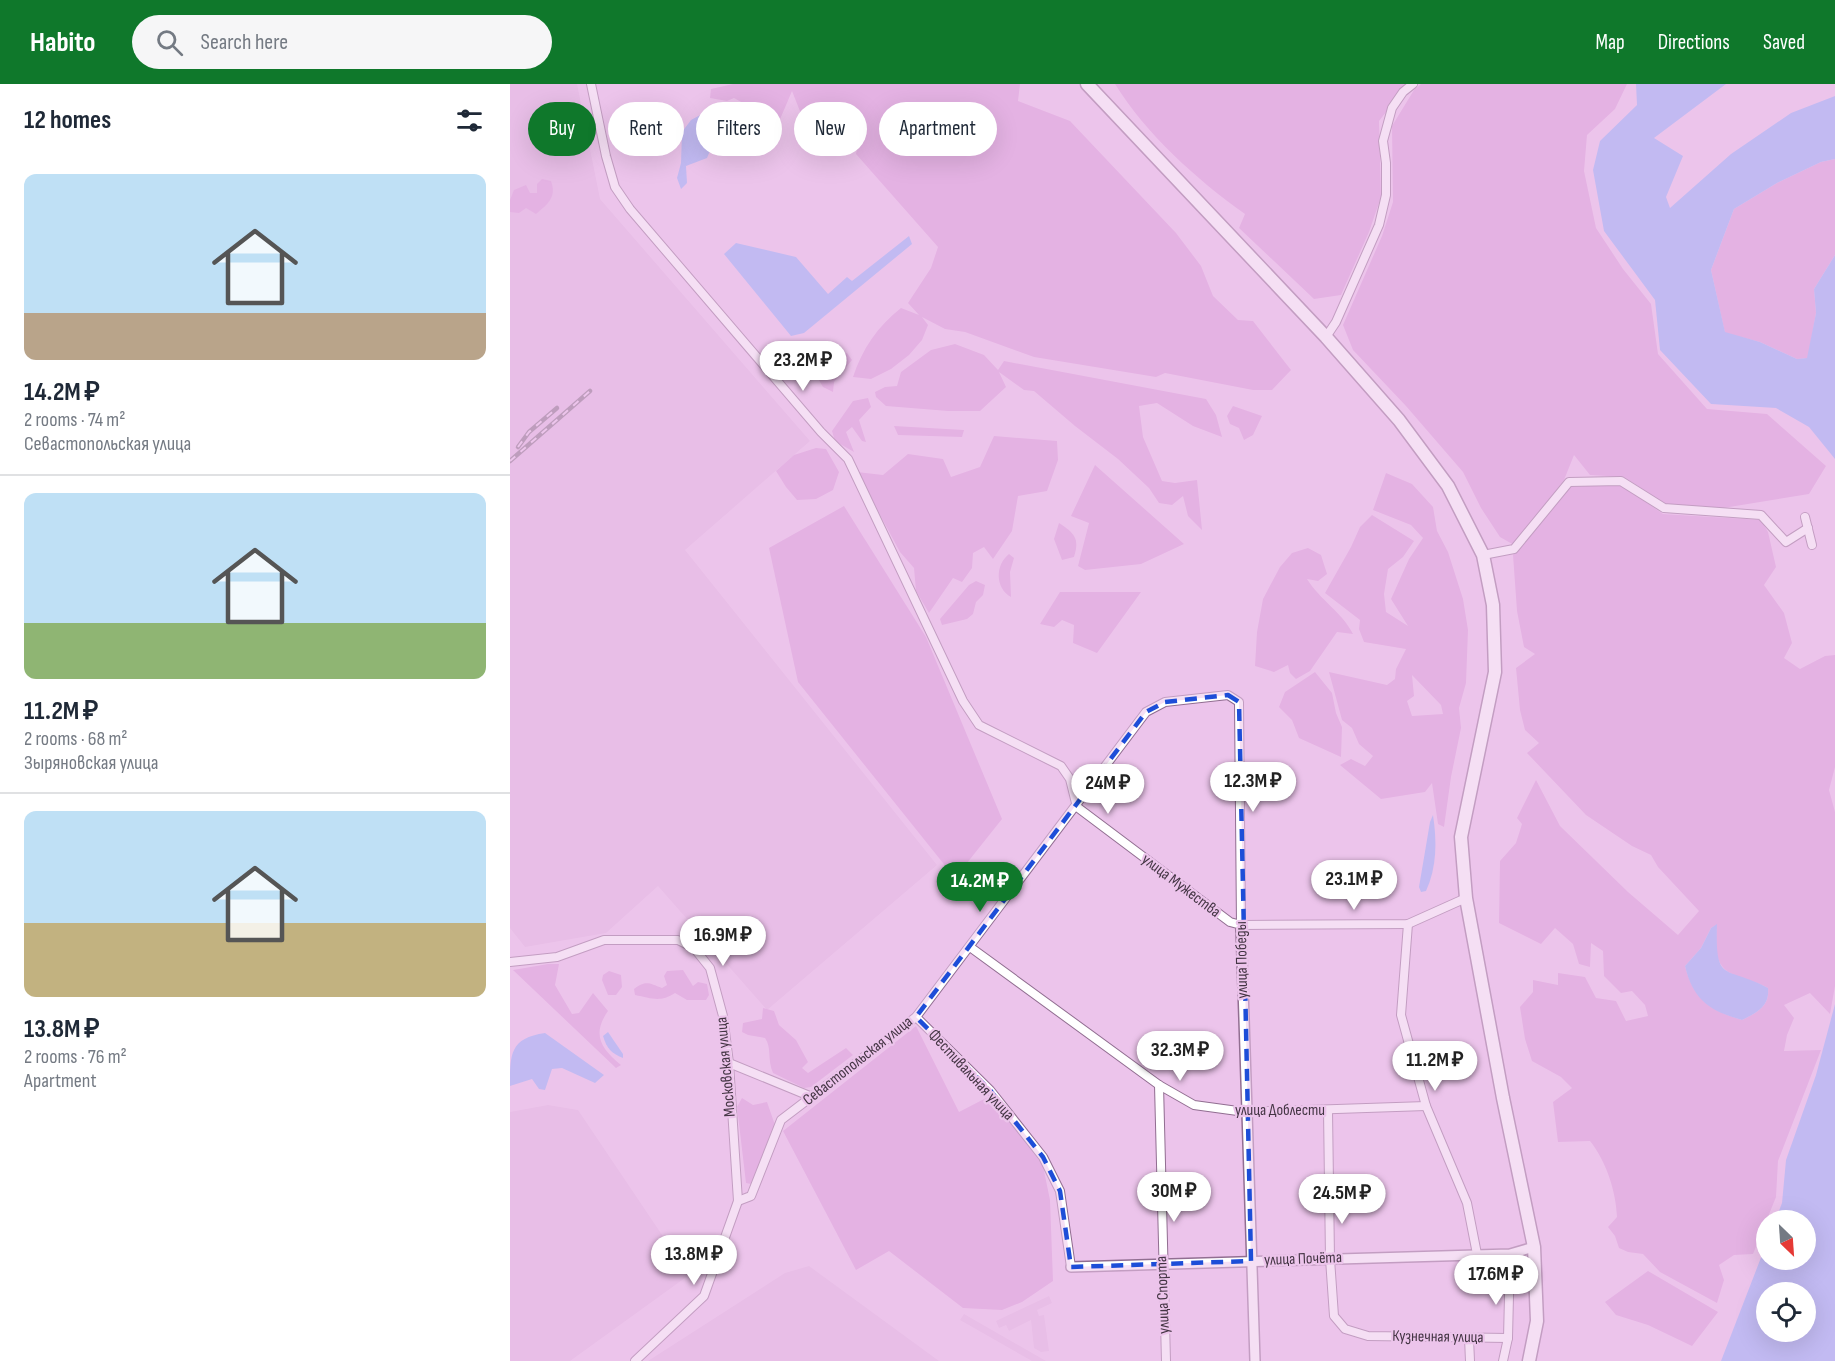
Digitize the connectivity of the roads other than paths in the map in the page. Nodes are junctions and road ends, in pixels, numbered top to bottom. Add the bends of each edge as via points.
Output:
1 (591, 84) edge
2 (1087, 84) edge
3 (1413, 84) edge
4 (1326, 337) junction
5 (1805, 517) dead end
6 (1808, 528) junction
7 (1812, 545) dead end
8 (1483, 555) junction
9 (1239, 702) joint
10 (1077, 807) junction
11 (1466, 898) junction
12 (1408, 924) junction
13 (1241, 925) junction
14 (970, 947) junction
15 (510, 962) edge
16 (916, 1017) junction
17 (729, 1063) junction
18 (1159, 1085) junction
19 (812, 1097) junction
20 (1426, 1106) junction
21 (1328, 1110) junction
22 (1245, 1112) junction
23 (738, 1201) junction
24 (1534, 1247) junction
25 (1477, 1254) junction
26 (1510, 1254) junction
27 (1330, 1259) junction
28 (1251, 1261) junction
29 (1162, 1264) junction
30 (1071, 1267) joint
31 (1469, 1338) junction
32 (1508, 1338) junction
33 (635, 1361) edge
34 (1166, 1361) edge
35 (1255, 1361) edge
36 (1470, 1361) edge
37 (1503, 1361) edge
38 (1529, 1361) edge

1 - 10 street via 615,187 848,459 963,701 979,725 1061,766 1070,779
2 - 4 main road
3 - 4 street via 1392,108 1383,141 1386,195 1379,225
4 - 8 main road via 1399,420 1448,486
5 - 6 street
6 - 7 street
6 - 8 street via 1786,542 1761,515 1664,508 1622,481 1589,480 1569,482 1514,549
8 - 11 main road via 1493,604 1495,672 1461,837
9 - 10 street, Севастопольская улица via 1228,695 1165,702 1146,712
9 - 13 street, улица Победы
10 - 13 street, улица Мужества via 1230,922
10 - 14 street, Севастопольская улица
11 - 12 street, улица Мужества
11 - 24 main road
12 - 13 street, улица Мужества
12 - 20 street via 1401,1015
13 - 22 street, улица Победы
14 - 16 street, Севастопольская улица
14 - 18 street, улица Доблести
15 - 17 street, Московская улица via 557,957 604,940 678,940 694,948 710,968 723,1016
16 - 19 street, Севастопольская улица
16 - 30 street, Фестивальная улица via 990,1090 1043,1157 1060,1191
17 - 19 street
17 - 23 street, Московская улица
18 - 22 street, улица Доблести via 1194,1105
18 - 29 street, улица Спорта
19 - 23 street, Севастопольская улица via 782,1120 751,1196
20 - 21 street, улица Доблести
20 - 25 street via 1467,1203
21 - 22 street, улица Доблести
21 - 27 street
22 - 28 street, улица Победы
23 - 33 street via 704,1296
24 - 26 street, улица Почёта
24 - 38 main road via 1537,1321
25 - 26 street, улица Почёта
25 - 27 street, улица Почёта
26 - 32 street
27 - 28 street, улица Почёта
27 - 31 street, Кузнечная улица via 1334,1316 1344,1329 1368,1336
28 - 29 street, улица Почёта
28 - 35 street, улица Победы
29 - 30 street, улица Почёта
29 - 34 street, улица Спорта
31 - 32 street, Кузнечная улица
31 - 36 street
32 - 37 street

